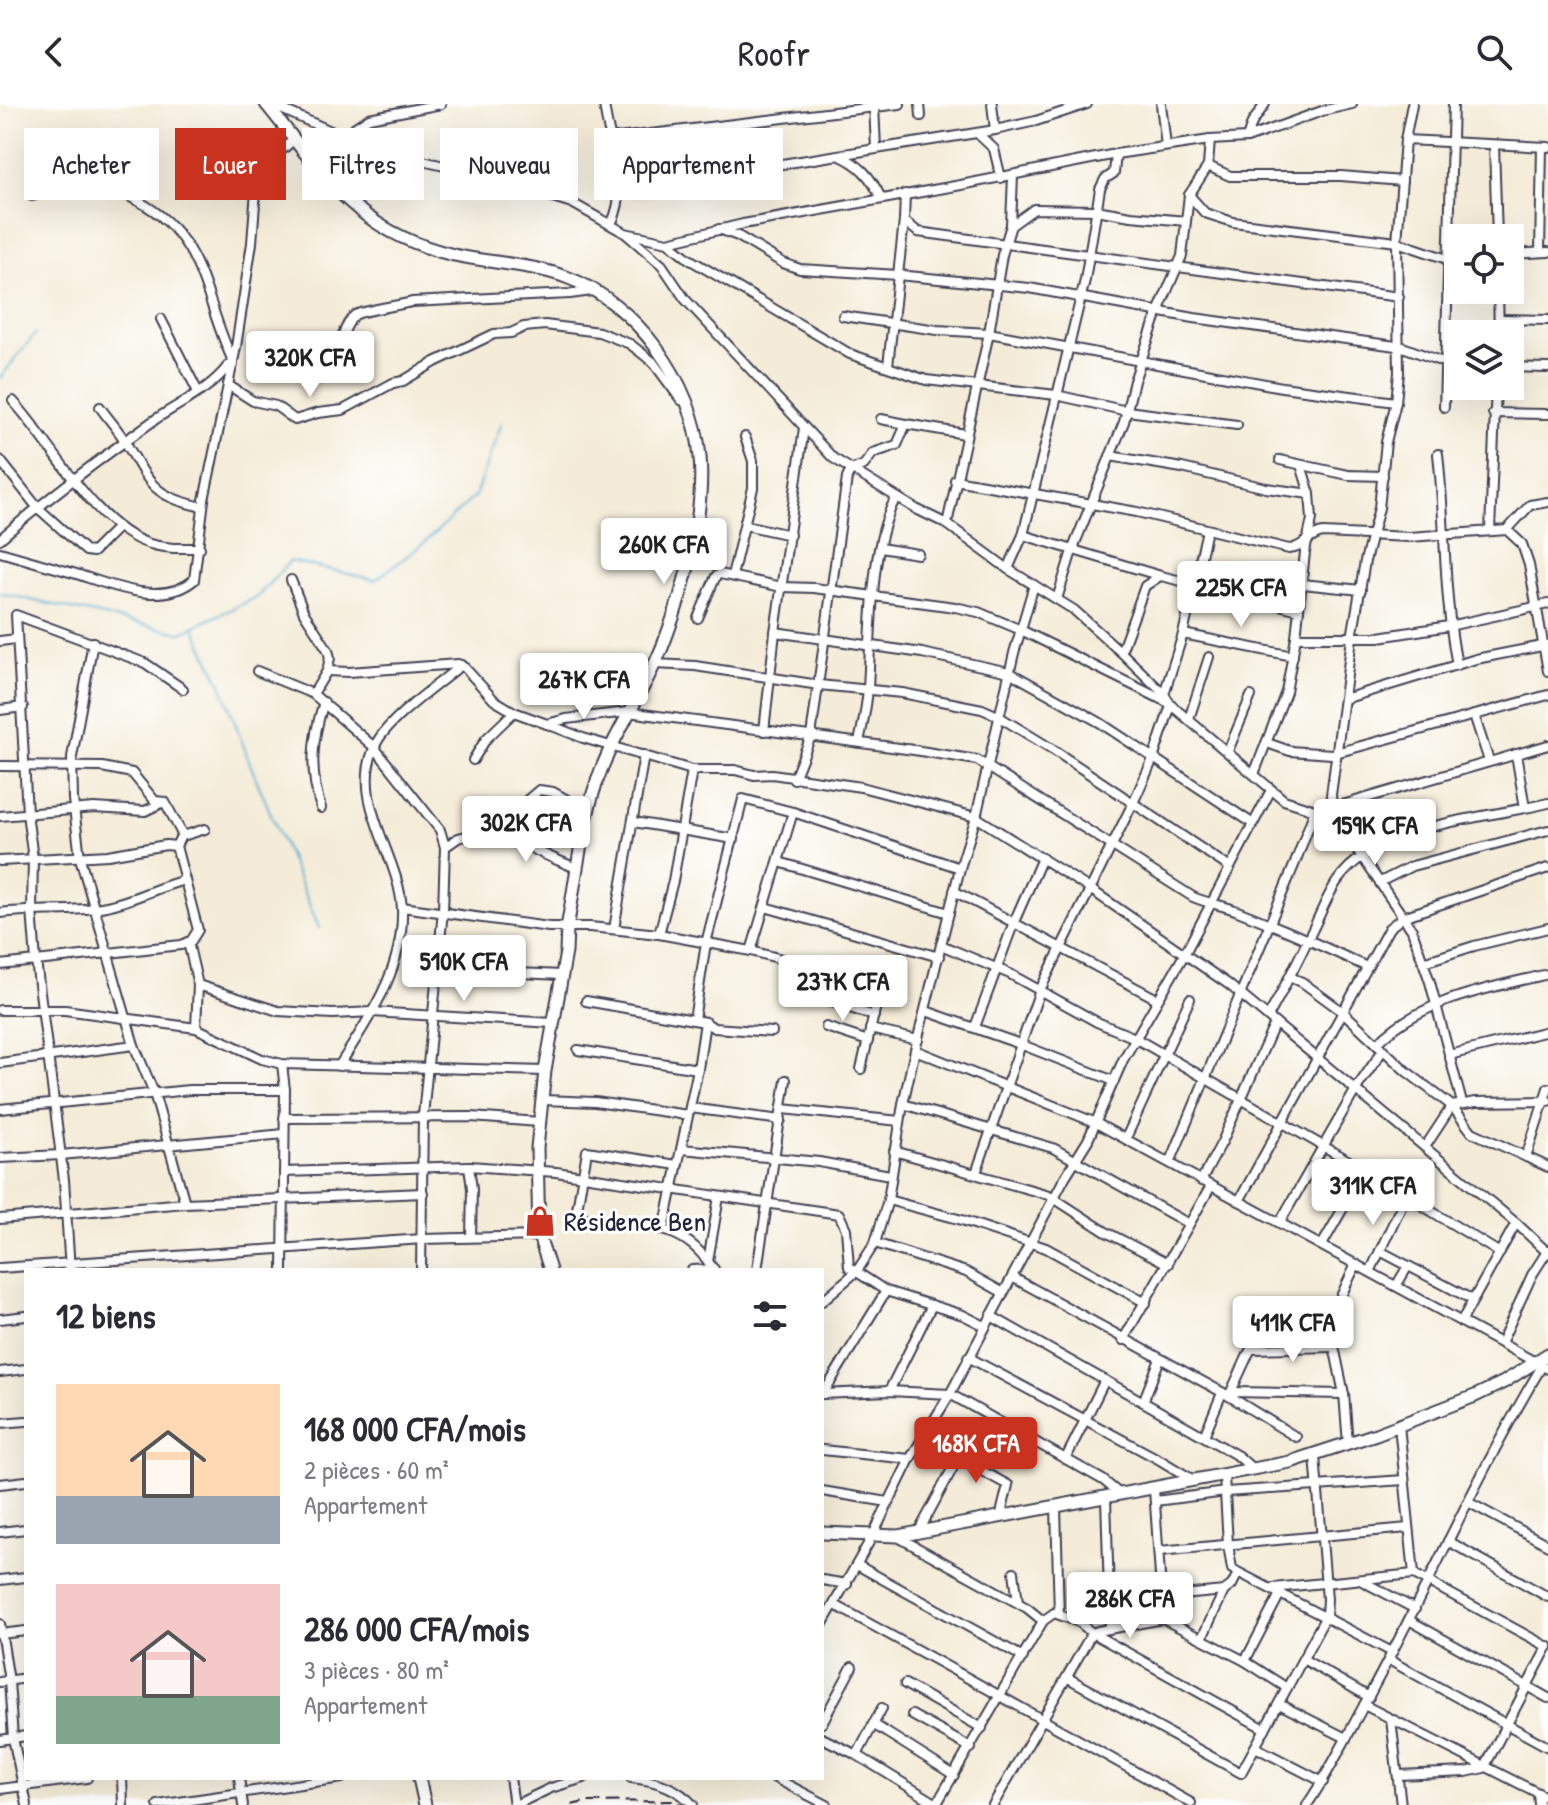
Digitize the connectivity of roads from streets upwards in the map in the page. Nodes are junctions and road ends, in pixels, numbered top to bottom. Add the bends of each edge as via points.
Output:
1 (268, 104) edge
2 (441, 104) edge
3 (604, 104) edge
4 (900, 104) edge
5 (920, 104) edge
6 (992, 104) edge
7 (1087, 104) edge
8 (1161, 104) edge
9 (1265, 104) edge
10 (1352, 104) edge
11 (1412, 104) edge
12 (1453, 104) edge
13 (874, 106) edge
14 (921, 116) dead end
15 (324, 128) edge
16 (354, 128) edge
17 (607, 128) edge
18 (697, 128) edge
19 (995, 130) junction
20 (977, 133) junction
21 (1247, 138) junction
22 (294, 139) junction
23 (1210, 140) junction
24 (1405, 140) junction
25 (1452, 144) junction
26 (1494, 145) junction
27 (1166, 146) junction
28 (1545, 147) edge
29 (876, 149) junction
30 (1116, 154) junction
31 (837, 155) junction
32 (424, 162) edge
33 (783, 164) edge
34 (1208, 166) junction
35 (1013, 175) junction
36 (1001, 178) junction
37 (1402, 181) junction
38 (905, 194) junction
39 (1189, 195) junction
40 (881, 198) junction
41 (135, 200) edge
42 (619, 200) edge
43 (1544, 205) edge
44 (1096, 210) junction
45 (904, 221) junction
46 (1186, 221) junction
47 (611, 224) junction
48 (1449, 224) edge
49 (1497, 224) edge
50 (1011, 225) junction
51 (719, 229) junction
52 (625, 233) junction
53 (668, 242) junction
54 (1007, 242) junction
55 (1397, 242) junction
56 (1544, 252) edge
57 (1524, 253) edge
58 (1089, 254) junction
59 (1444, 258) edge
60 (1178, 267) junction
61 (898, 275) junction
62 (997, 285) junction
63 (592, 291) junction
64 (1081, 296) junction
65 (1399, 297) junction
66 (1499, 304) edge
67 (1158, 312) junction
68 (843, 316) dead end
69 (161, 319) dead end
70 (1500, 319) joint
71 (1548, 320) edge
72 (891, 324) junction
73 (989, 333) junction
74 (339, 343) dead end
75 (1068, 347) junction
76 (1400, 347) junction
77 (1444, 361) edge
78 (1142, 363) junction
79 (234, 364) junction
80 (888, 366) junction
81 (1524, 367) edge
82 (1548, 368) edge
83 (228, 385) junction
84 (977, 388) junction
85 (198, 392) junction
86 (1056, 395) junction
87 (1444, 400) edge
88 (1494, 400) edge
89 (13, 401) dead end
90 (1396, 402) junction
91 (100, 407) dead end
92 (1444, 407) dead end
93 (1127, 411) junction
94 (690, 413) junction
95 (1493, 413) junction
96 (1548, 414) edge
97 (881, 419) dead end
98 (906, 424) junction
99 (1237, 425) dead end
100 (804, 428) junction
101 (965, 434) junction
102 (745, 437) dead end
103 (125, 441) junction
104 (1438, 454) dead end
105 (1110, 456) junction
106 (0, 460) edge
107 (1280, 460) dead end
108 (1301, 465) junction
109 (851, 470) junction
110 (1383, 476) junction
111 (74, 479) junction
112 (955, 480) junction
113 (1033, 493) junction
114 (1310, 494) junction
115 (896, 497) junction
116 (1548, 502) edge
117 (1090, 503) junction
118 (37, 507) junction
119 (203, 507) junction
120 (947, 524) junction
121 (745, 525) junction
122 (117, 528) junction
123 (1207, 530) junction
124 (1507, 530) junction
125 (1490, 531) junction
126 (1443, 534) junction
127 (790, 535) junction
128 (1023, 535) junction
129 (1372, 536) junction
130 (0, 539) edge
131 (1308, 539) junction
132 (200, 548) junction
133 (880, 548) junction
134 (1072, 551) junction
135 (0, 552) edge
136 (918, 554) dead end
137 (1008, 569) junction
138 (732, 576) junction
139 (1161, 576) junction
140 (291, 580) dead end
141 (1194, 584) junction
142 (1302, 584) junction
143 (1034, 585) junction
144 (782, 587) junction
145 (1361, 590) junction
146 (831, 591) junction
147 (874, 596) junction
148 (1057, 599) junction
149 (1548, 604) edge
150 (1536, 605) junction
151 (1299, 610) junction
152 (698, 618) dead end
153 (1449, 626) junction
154 (1021, 630) junction
155 (775, 632) junction
156 (1183, 634) junction
157 (1296, 637) junction
158 (1352, 638) junction
159 (16, 639) junction
160 (826, 639) junction
161 (0, 641) edge
162 (93, 642) junction
163 (869, 645) junction
164 (1545, 645) edge
165 (1121, 652) junction
166 (1293, 656) junction
167 (1209, 657) dead end
168 (655, 664) junction
169 (461, 665) junction
170 (1457, 665) junction
171 (257, 671) dead end
172 (327, 671) junction
173 (1548, 671) edge
174 (1009, 672) junction
175 (769, 677) junction
176 (819, 685) junction
177 (183, 689) dead end
178 (868, 689) junction
179 (313, 694) junction
180 (1548, 695) edge
181 (1251, 696) dead end
182 (1344, 699) junction
183 (1167, 700) junction
184 (324, 702) junction
185 (23, 707) junction
186 (0, 710) edge
187 (514, 712) junction
188 (628, 712) junction
189 (1474, 715) junction
190 (998, 716) junction
191 (1189, 719) junction
192 (547, 724) junction
193 (764, 731) junction
194 (811, 736) junction
195 (859, 742) junction
196 (1267, 743) junction
197 (611, 745) junction
198 (1548, 745) edge
199 (374, 747) junction
200 (1228, 751) junction
201 (1336, 752) junction
202 (1516, 754) junction
203 (644, 755) junction
204 (1153, 759) junction
205 (473, 760) dead end
206 (1489, 761) junction
207 (986, 764) junction
208 (73, 765) junction
209 (0, 766) edge
210 (24, 768) junction
211 (692, 770) junction
212 (1254, 774) junction
213 (794, 779) junction
214 (1271, 790) junction
215 (165, 802) junction
216 (1133, 803) junction
217 (1548, 803) edge
218 (321, 808) dead end
219 (1332, 808) junction
220 (1525, 808) junction
221 (1315, 810) junction
222 (74, 811) junction
223 (589, 812) junction
224 (793, 812) junction
225 (27, 813) junction
226 (0, 816) edge
227 (976, 817) junction
228 (502, 822) junction
229 (634, 822) junction
230 (1252, 823) junction
231 (205, 829) dead end
232 (1548, 830) edge
233 (681, 831) junction
234 (182, 834) junction
235 (734, 839) junction
236 (1111, 845) junction
237 (176, 846) junction
238 (445, 847) junction
239 (1362, 856) junction
240 (80, 858) junction
241 (1042, 858) junction
242 (33, 859) junction
243 (0, 861) edge
244 (779, 862) junction
245 (1229, 867) junction
246 (960, 868) junction
247 (1548, 868) edge
248 (578, 869) junction
249 (185, 880) junction
250 (1380, 882) junction
251 (1090, 889) junction
252 (954, 891) junction
253 (1210, 905) junction
254 (402, 907) junction
255 (765, 907) junction
256 (94, 908) junction
257 (32, 910) junction
258 (443, 911) junction
259 (0, 913) edge
260 (949, 913) junction
261 (1403, 917) junction
262 (1014, 922) junction
263 (1270, 924) junction
264 (567, 928) junction
265 (1548, 928) edge
266 (614, 929) junction
267 (659, 934) junction
268 (1309, 938) junction
269 (188, 942) junction
270 (706, 943) junction
271 (941, 945) junction
272 (1061, 948) junction
273 (751, 951) junction
274 (106, 954) junction
275 (1184, 955) junction
276 (939, 957) junction
277 (36, 961) junction
278 (1424, 962) junction
279 (0, 965) edge
280 (809, 966) dead end
281 (1367, 967) junction
282 (437, 969) junction
283 (997, 969) junction
284 (1548, 974) edge
285 (561, 975) junction
286 (1290, 977) junction
287 (198, 985) junction
288 (1040, 990) junction
289 (879, 993) dead end
290 (1241, 994) junction
291 (823, 999) dead end
292 (1157, 999) junction
293 (1190, 999) dead end
294 (586, 1001) dead end
295 (1437, 1006) junction
296 (43, 1009) junction
297 (0, 1010) edge
298 (926, 1011) junction
299 (372, 1012) junction
300 (1343, 1012) junction
301 (874, 1016) junction
302 (127, 1018) junction
303 (432, 1018) junction
304 (694, 1020) junction
305 (1271, 1020) junction
306 (705, 1022) junction
307 (553, 1023) junction
308 (826, 1027) dead end
309 (975, 1027) junction
310 (196, 1028) junction
311 (870, 1029) junction
312 (1548, 1031) edge
313 (772, 1032) dead end
314 (1135, 1038) junction
315 (918, 1040) junction
316 (868, 1041) junction
317 (1020, 1044) junction
318 (134, 1045) junction
319 (1380, 1047) junction
320 (578, 1050) dead end
321 (915, 1050) junction
322 (1164, 1054) junction
323 (1449, 1055) junction
324 (47, 1056) junction
325 (1317, 1056) junction
326 (0, 1063) edge
327 (282, 1064) junction
328 (339, 1066) junction
329 (428, 1069) junction
330 (698, 1069) junction
331 (861, 1069) dead end
332 (545, 1071) junction
333 (786, 1080) dead end
334 (1205, 1080) junction
335 (1114, 1081) junction
336 (1006, 1085) junction
337 (1548, 1088) edge
338 (1356, 1089) junction
339 (285, 1090) junction
340 (154, 1093) junction
341 (1241, 1099) junction
342 (543, 1100) junction
343 (1547, 1101) edge
344 (53, 1103) junction
345 (1462, 1103) junction
346 (903, 1104) junction
347 (1452, 1106) junction
348 (0, 1109) edge
349 (783, 1109) junction
350 (689, 1112) junction
351 (423, 1116) junction
352 (284, 1118) junction
353 (781, 1120) junction
354 (900, 1121) junction
355 (1282, 1121) junction
356 (539, 1122) junction
357 (1094, 1122) junction
358 (990, 1131) junction
359 (284, 1134) junction
360 (1126, 1138) junction
361 (1322, 1145) junction
362 (169, 1146) junction
363 (1425, 1147) junction
364 (682, 1149) junction
365 (894, 1151) junction
366 (61, 1155) junction
367 (1526, 1157) junction
368 (0, 1158) edge
369 (775, 1159) junction
370 (1078, 1160) junction
371 (1170, 1163) junction
372 (677, 1165) junction
373 (469, 1166) junction
374 (1548, 1167) edge
375 (423, 1168) junction
376 (1365, 1170) junction
377 (284, 1172) junction
378 (536, 1172) junction
379 (976, 1173) junction
380 (890, 1175) junction
381 (582, 1176) junction
382 (1201, 1181) junction
383 (1211, 1186) junction
384 (671, 1191) junction
385 (423, 1193) junction
386 (1406, 1196) junction
387 (719, 1197) junction
388 (1054, 1198) junction
389 (284, 1199) junction
390 (888, 1200) junction
391 (1239, 1201) junction
392 (185, 1203) junction
393 (769, 1204) junction
394 (65, 1214) junction
395 (0, 1219) edge
396 (1280, 1222) junction
397 (1516, 1223) junction
398 (1189, 1224) junction
399 (664, 1229) junction
400 (539, 1236) junction
401 (471, 1237) junction
402 (423, 1239) junction
403 (875, 1243) junction
404 (1030, 1244) junction
405 (1322, 1245) junction
406 (283, 1249) junction
407 (1380, 1251) junction
408 (1548, 1252) edge
409 (1500, 1253) junction
410 (1168, 1264) junction
411 (1356, 1264) junction
412 (712, 1266) edge
413 (1408, 1266) junction
414 (69, 1267) edge
415 (0, 1268) edge
416 (283, 1268) edge
417 (421, 1268) edge
418 (549, 1268) edge
419 (757, 1268) edge
420 (857, 1271) junction
421 (1370, 1272) junction
422 (1012, 1277) junction
423 (1396, 1286) junction
424 (886, 1291) junction
425 (1002, 1292) junction
426 (824, 1299) edge
427 (1473, 1300) junction
428 (1146, 1303) junction
429 (932, 1305) junction
430 (24, 1316) edge
431 (991, 1316) junction
432 (0, 1319) edge
433 (1461, 1322) junction
434 (985, 1326) junction
435 (1259, 1331) dead end
436 (1123, 1340) junction
437 (1501, 1343) junction
438 (1332, 1347) junction
439 (1253, 1349) junction
440 (1548, 1354) edge
441 (968, 1357) junction
442 (1160, 1359) junction
443 (1542, 1366) edge
444 (24, 1369) edge
445 (0, 1372) edge
446 (1105, 1380) junction
447 (824, 1391) edge
448 (889, 1391) junction
449 (824, 1394) edge
450 (950, 1394) junction
451 (1228, 1394) junction
452 (1344, 1394) junction
453 (1143, 1402) junction
454 (1085, 1419) junction
455 (24, 1421) edge
456 (0, 1423) edge
457 (1399, 1425) junction
458 (1204, 1436) junction
459 (1296, 1437) dead end
460 (1348, 1444) junction
461 (824, 1450) edge
462 (1315, 1456) junction
463 (1066, 1458) junction
464 (910, 1459) junction
465 (1254, 1470) junction
466 (1224, 1476) junction
467 (1404, 1480) junction
468 (24, 1481) edge
469 (1195, 1481) junction
470 (0, 1484) edge
471 (1319, 1487) junction
472 (824, 1491) edge
473 (1226, 1492) junction
474 (1155, 1495) junction
475 (1121, 1496) junction
476 (1106, 1498) junction
477 (888, 1502) junction
478 (1468, 1502) junction
479 (1056, 1507) junction
480 (1000, 1518) junction
481 (1408, 1528) junction
482 (24, 1529) edge
483 (0, 1532) edge
484 (824, 1533) edge
485 (917, 1533) junction
486 (1322, 1535) junction
487 (898, 1536) junction
488 (872, 1537) junction
489 (1448, 1541) junction
490 (1228, 1544) junction
491 (1548, 1545) edge
492 (1159, 1551) junction
493 (857, 1565) junction
494 (1014, 1572) dead end
495 (1238, 1573) junction
496 (1414, 1574) junction
497 (24, 1577) edge
498 (0, 1580) edge
499 (824, 1580) edge
500 (1359, 1580) junction
501 (1428, 1580) junction
502 (1325, 1583) junction
503 (847, 1584) junction
504 (1277, 1590) junction
505 (1224, 1591) junction
506 (1162, 1597) junction
507 (1548, 1597) edge
508 (1018, 1602) junction
509 (835, 1605) junction
510 (1415, 1609) junction
511 (1059, 1614) junction
512 (1326, 1616) junction
513 (1163, 1619) junction
514 (1409, 1620) junction
515 (1043, 1621) junction
516 (824, 1622) edge
517 (1110, 1627) junction
518 (1, 1630) edge
519 (24, 1631) edge
520 (1092, 1633) junction
521 (1202, 1638) junction
522 (1548, 1646) edge
523 (1390, 1656) junction
524 (1023, 1657) junction
525 (1303, 1659) junction
526 (1245, 1661) junction
527 (852, 1667) dead end
528 (1068, 1678) junction
529 (5, 1682) edge
530 (905, 1684) dead end
531 (1527, 1687) junction
532 (1287, 1688) junction
533 (1002, 1695) junction
534 (1548, 1698) edge
535 (1366, 1701) junction
536 (1279, 1704) junction
537 (882, 1708) dead end
538 (912, 1715) dead end
539 (824, 1719) edge
540 (1391, 1719) junction
541 (1041, 1721) junction
542 (873, 1724) junction
543 (1508, 1724) junction
544 (982, 1728) junction
545 (1265, 1729) junction
546 (24, 1736) edge
547 (13, 1738) junction
548 (1346, 1738) junction
549 (824, 1739) edge
550 (0, 1740) edge
551 (1255, 1747) junction
552 (1548, 1747) edge
553 (971, 1748) junction
554 (857, 1755) junction
555 (1484, 1768) junction
556 (954, 1775) junction
557 (1398, 1775) junction
558 (73, 1780) edge
559 (122, 1780) edge
560 (239, 1780) edge
561 (328, 1780) edge
562 (419, 1780) edge
563 (510, 1780) edge
564 (577, 1780) edge
565 (647, 1780) edge
566 (779, 1780) edge
567 (1323, 1782) junction
568 (24, 1787) junction
569 (0, 1789) edge
570 (241, 1792) junction
571 (1538, 1793) junction
572 (1548, 1798) edge
573 (1191, 1803) dead end
574 (936, 1804) edge
575 (27, 1805) edge
576 (123, 1805) edge
577 (158, 1805) edge
578 (243, 1805) edge
579 (425, 1805) edge
580 (515, 1805) edge
581 (693, 1805) edge
582 (827, 1805) edge
583 (993, 1805) edge
584 (1307, 1805) edge
585 (1401, 1805) edge
586 (1539, 1805) edge

1 - 15 street
1 - 22 street
2 - 16 street via 369,118
3 - 17 street
4 - 13 street
5 - 14 street
6 - 19 street
7 - 19 street
8 - 27 street
9 - 21 street
10 - 21 street
11 - 24 street
12 - 25 street
13 - 18 street
13 - 29 street
19 - 20 street
20 - 29 street
20 - 36 street via 994,149
21 - 23 street
22 - 63 street via 340,194 379,226 429,248 540,269
22 - 79 street via 266,165 256,190
23 - 27 street
23 - 34 street
24 - 25 street
24 - 37 street
25 - 26 street
25 - 48 street
26 - 28 street
26 - 49 street
27 - 30 street
28 - 43 street
29 - 31 street
30 - 35 street
30 - 44 street via 1115,170 1102,183
31 - 33 street
31 - 40 street via 868,174
32 - 47 street via 559,198
34 - 37 street via 1230,176
34 - 39 street
35 - 36 street
35 - 50 street
36 - 38 street
37 - 55 street
38 - 40 street
38 - 45 street
39 - 46 street
39 - 55 street via 1205,213 1233,222
40 - 51 street
41 - 79 street via 175,226 207,288
42 - 47 street
43 - 56 street
44 - 46 street
44 - 50 street via 1034,209
44 - 58 street
45 - 54 street via 918,232
45 - 61 street
46 - 60 street
47 - 52 street
50 - 54 street
51 - 53 street
51 - 61 street via 800,269
52 - 53 street
52 - 100 street via 662,265 685,299
53 - 80 street via 850,354
54 - 58 street
54 - 62 street
55 - 59 street
55 - 65 street
56 - 57 street
58 - 60 street
58 - 64 street
60 - 65 street
60 - 67 street
61 - 62 street
61 - 72 street
62 - 64 street
62 - 73 street
63 - 74 street via 412,302 358,312
63 - 94 street via 651,339
64 - 67 street
64 - 75 street
65 - 76 street
66 - 70 street
67 - 76 street
67 - 78 street
68 - 72 street
69 - 85 street
70 - 71 street
72 - 73 street
72 - 80 street
73 - 75 street
73 - 84 street
75 - 78 street
75 - 86 street
76 - 77 street
76 - 90 street
78 - 90 street
78 - 93 street
79 - 83 street
79 - 85 street
80 - 84 street via 926,380
81 - 82 street
83 - 94 street via 253,401 303,419 343,410 494,334 549,325 599,332 640,350
83 - 119 street
84 - 86 street
84 - 101 street
85 - 103 street
86 - 93 street
86 - 113 street
87 - 92 street
88 - 95 street
89 - 111 street
90 - 110 street
91 - 103 street
93 - 99 street
93 - 105 street
94 - 168 street via 701,478 694,532 674,616
95 - 96 street
95 - 125 street
97 - 98 street
98 - 101 street
98 - 109 street via 897,445 873,453
100 - 109 street
100 - 127 street
101 - 112 street
102 - 121 street via 754,470
103 - 111 street
103 - 119 street via 149,483 178,502
104 - 126 street
105 - 114 street
105 - 117 street
106 - 118 street
107 - 108 street
108 - 110 street
108 - 114 street
109 - 115 street
109 - 146 street via 843,491
110 - 129 street
111 - 118 street
111 - 122 street
112 - 113 street
112 - 120 street
113 - 117 street
113 - 128 street
114 - 131 street
115 - 120 street
115 - 133 street
116 - 124 street via 1530,505
117 - 123 street
117 - 134 street
118 - 122 street via 89,553
118 - 130 street
119 - 132 street
120 - 137 street
121 - 127 street
121 - 138 street
122 - 132 street via 150,545
123 - 131 street via 1289,549
123 - 141 street
124 - 125 street
124 - 150 street via 1522,544
125 - 126 street
126 - 129 street
126 - 153 street
127 - 144 street
128 - 134 street
128 - 137 street
129 - 131 street via 1323,533
129 - 145 street
131 - 142 street
132 - 135 street via 194,580 161,593 111,586
133 - 136 street
133 - 147 street
134 - 139 street
134 - 148 street
137 - 143 street
138 - 144 street
138 - 152 street via 716,576
139 - 141 street
139 - 165 street via 1145,586
140 - 172 street via 328,650
141 - 151 street
141 - 156 street
142 - 145 street
142 - 151 street
143 - 148 street
143 - 154 street
144 - 146 street
144 - 155 street
145 - 158 street
146 - 147 street
146 - 160 street
147 - 154 street via 978,612
147 - 163 street
148 - 165 street
149 - 150 street
150 - 153 street
150 - 164 street
151 - 157 street
153 - 158 street
153 - 170 street
154 - 174 street
154 - 183 street
155 - 160 street
155 - 175 street
156 - 166 street
156 - 183 street
157 - 158 street
157 - 166 street
158 - 182 street
159 - 161 street
159 - 162 street via 16,615 22,615
159 - 185 street
160 - 163 street
160 - 176 street
162 - 177 street via 145,663
162 - 208 street
163 - 174 street
163 - 178 street
164 - 170 street
164 - 173 street
165 - 183 street
166 - 196 street
167 - 191 street
168 - 175 street
168 - 188 street
169 - 172 street
169 - 187 street via 494,700
169 - 199 street via 387,728
170 - 182 street
171 - 179 street
172 - 179 street
174 - 190 street
174 - 204 street
175 - 176 street
175 - 193 street
176 - 178 street
176 - 194 street
178 - 190 street
178 - 195 street
179 - 184 street
180 - 189 street
181 - 200 street
182 - 201 street
183 - 191 street
183 - 204 street
184 - 199 street
184 - 218 street via 313,744 313,777
185 - 186 street
185 - 210 street
187 - 192 street
187 - 205 street
188 - 192 street
188 - 193 street
188 - 197 street
189 - 201 street
189 - 206 street
190 - 207 street
190 - 216 street
191 - 200 street
192 - 197 street
193 - 194 street
194 - 195 street
194 - 213 street
195 - 207 street
196 - 201 street via 1290,751
196 - 212 street
197 - 203 street
197 - 223 street
198 - 202 street
199 - 238 street via 440,830
199 - 254 street via 366,774 368,799
200 - 212 street
201 - 219 street
202 - 206 street
202 - 220 street
203 - 211 street
203 - 229 street
204 - 216 street
204 - 230 street
206 - 219 street
207 - 227 street
207 - 236 street
208 - 210 street
208 - 215 street via 132,773 155,801
208 - 222 street
209 - 210 street
210 - 225 street
211 - 213 street
211 - 233 street
212 - 214 street
213 - 227 street via 861,787
214 - 221 street
214 - 230 street
215 - 222 street via 145,811
215 - 234 street
216 - 236 street
216 - 245 street
217 - 220 street
219 - 221 street
219 - 239 street
220 - 239 street via 1424,830
221 - 263 street
222 - 225 street
222 - 240 street
223 - 228 street via 544,789
223 - 248 street
224 - 235 street via 743,799
224 - 244 street
224 - 246 street
225 - 226 street
225 - 242 street
227 - 241 street
227 - 246 street
228 - 238 street
228 - 248 street via 522,844
229 - 233 street
229 - 266 street
230 - 245 street
231 - 234 street
232 - 250 street via 1412,866
233 - 235 street
233 - 267 street
234 - 237 street
235 - 270 street
236 - 251 street
236 - 253 street
237 - 240 street
237 - 249 street
238 - 258 street
239 - 250 street
239 - 268 street via 1334,886
240 - 242 street
240 - 256 street
241 - 251 street
241 - 262 street
242 - 243 street
242 - 257 street
244 - 255 street
244 - 260 street
245 - 253 street
246 - 252 street
247 - 261 street
248 - 264 street
249 - 256 street
249 - 269 street via 198,930
250 - 261 street
251 - 272 street
251 - 275 street
252 - 260 street
252 - 262 street
253 - 263 street
253 - 275 street
254 - 258 street
254 - 299 street via 398,954
255 - 273 street
255 - 276 street
256 - 257 street
256 - 274 street
257 - 259 street
257 - 277 street
258 - 264 street
258 - 282 street
260 - 271 street
261 - 278 street
261 - 281 street via 1389,928
262 - 272 street
262 - 283 street
263 - 268 street
263 - 290 street
264 - 266 street
264 - 285 street
265 - 278 street
266 - 267 street
267 - 270 street
268 - 281 street
268 - 286 street
269 - 274 street
269 - 287 street
270 - 273 street
270 - 304 street
271 - 276 street
271 - 283 street
272 - 288 street
272 - 292 street
273 - 280 street
274 - 277 street
274 - 302 street
275 - 290 street
275 - 292 street
276 - 298 street
277 - 279 street
277 - 296 street
278 - 295 street
281 - 300 street
282 - 285 street
282 - 303 street
283 - 288 street
283 - 309 street
284 - 295 street
285 - 307 street
286 - 300 street
286 - 305 street
287 - 299 street via 278,1011
287 - 310 street
288 - 314 street
288 - 317 street
289 - 301 street
290 - 305 street
290 - 334 street
291 - 301 street
292 - 314 street
293 - 322 street
294 - 304 street
295 - 319 street via 1401,1023
295 - 323 street
296 - 297 street
296 - 302 street
296 - 324 street
298 - 309 street
298 - 315 street
299 - 303 street
299 - 328 street
300 - 319 street
300 - 325 street
301 - 311 street
302 - 310 street
302 - 318 street
303 - 307 street
303 - 329 street
304 - 306 street
305 - 325 street
305 - 341 street
306 - 313 street via 714,1028
306 - 330 street
307 - 332 street
308 - 316 street
309 - 317 street
310 - 327 street
311 - 315 street
311 - 316 street
312 - 323 street
314 - 322 street
314 - 335 street
315 - 321 street
316 - 331 street
317 - 335 street
317 - 336 street
318 - 324 street
318 - 340 street
319 - 338 street
319 - 347 street
320 - 330 street
321 - 336 street
321 - 346 street
322 - 334 street
322 - 360 street
323 - 345 street
324 - 326 street
324 - 344 street
325 - 338 street
325 - 355 street
327 - 328 street
327 - 339 street
328 - 329 street
329 - 332 street
329 - 351 street
330 - 350 street
332 - 342 street
333 - 349 street
334 - 341 street
334 - 371 street
335 - 357 street
336 - 357 street
336 - 358 street
337 - 343 street
338 - 361 street
338 - 363 street
339 - 340 street
339 - 352 street
340 - 344 street
340 - 362 street
341 - 355 street
341 - 382 street
342 - 350 street
342 - 356 street
343 - 345 street
343 - 367 street
344 - 348 street
344 - 366 street
345 - 347 street
346 - 354 street
346 - 358 street
347 - 363 street
347 - 367 street via 1472,1132
349 - 353 street
349 - 354 street
350 - 353 street
350 - 364 street
351 - 352 street
351 - 356 street
351 - 375 street
352 - 359 street
353 - 369 street
354 - 365 street
355 - 361 street
355 - 391 street
356 - 378 street
357 - 360 street
357 - 370 street
358 - 370 street
358 - 379 street
359 - 362 street
359 - 377 street
360 - 371 street
361 - 376 street
361 - 396 street
362 - 366 street
362 - 392 street
363 - 397 street
364 - 369 street
364 - 372 street
365 - 379 street
365 - 380 street
366 - 368 street
366 - 394 street
367 - 374 street
369 - 380 street
369 - 393 street
370 - 388 street
370 - 398 street
371 - 382 street
372 - 381 street via 588,1151
372 - 384 street
373 - 375 street
373 - 378 street
373 - 401 street
375 - 377 street
375 - 385 street
376 - 386 street
376 - 405 street
377 - 389 street
378 - 381 street
378 - 400 street
379 - 388 street
380 - 390 street
381 - 384 street
381 - 399 street via 577,1217
382 - 383 street
383 - 391 street
383 - 398 street
384 - 387 street
384 - 399 street
385 - 389 street
385 - 402 street
386 - 407 street
386 - 409 street
387 - 393 street
387 - 412 street
388 - 404 street
388 - 410 street
389 - 392 street
389 - 406 street
390 - 403 street
390 - 404 street
391 - 396 street
392 - 394 street
393 - 419 street
393 - 420 street via 839,1214 846,1229 847,1263
394 - 395 street
394 - 414 street
396 - 405 street
397 - 408 street
397 - 409 street
398 - 410 street
399 - 412 street via 684,1237
400 - 401 street
400 - 418 street
401 - 402 street
402 - 406 street
402 - 417 street
403 - 420 street
403 - 425 street via 966,1272
404 - 422 street
404 - 428 street
405 - 411 street
406 - 414 street
406 - 416 street
407 - 413 street
407 - 421 street
408 - 437 street
409 - 427 street
410 - 428 street
411 - 421 street
411 - 438 street via 1331,1313
413 - 423 street
413 - 427 street
414 - 415 street
420 - 424 street
420 - 426 street
421 - 423 street
422 - 425 street
422 - 436 street
423 - 433 street
424 - 429 street
424 - 447 street
425 - 431 street
427 - 433 street
428 - 436 street
429 - 434 street
429 - 448 street
430 - 432 street
431 - 434 street
431 - 446 street
433 - 437 street
434 - 441 street
435 - 439 street
436 - 442 street
437 - 443 street
438 - 439 street
438 - 452 street
439 - 451 street
440 - 443 street
441 - 450 street
441 - 454 street
442 - 451 street
442 - 453 street
443 - 457 street
443 - 478 street
444 - 445 street
446 - 453 street
446 - 454 street
448 - 449 street
448 - 450 street
450 - 463 street
450 - 464 street
451 - 452 street
451 - 458 street
451 - 459 street
452 - 460 street
453 - 458 street
454 - 463 street
454 - 469 street
455 - 456 street
457 - 460 street
457 - 467 street
458 - 465 street
460 - 462 street
461 - 464 street
462 - 465 street
462 - 471 street
463 - 475 street
464 - 477 street
465 - 466 street
466 - 469 street
466 - 473 street
467 - 471 street
467 - 481 street
468 - 470 street
469 - 474 street
471 - 473 street
471 - 486 street
472 - 477 street
473 - 474 street
473 - 490 street
474 - 475 street
474 - 492 street
475 - 476 street
476 - 479 street
476 - 517 street
477 - 488 street
478 - 489 street
478 - 491 street
479 - 480 street
479 - 511 street
480 - 485 street
480 - 485 street via 1008,1485 958,1458
481 - 486 street
481 - 496 street
482 - 483 street
484 - 488 street
485 - 487 street
486 - 490 street
486 - 502 street
487 - 488 street
487 - 508 street
488 - 493 street
489 - 501 street
489 - 507 street
490 - 492 street
490 - 495 street
492 - 506 street
493 - 503 street
493 - 524 street
494 - 508 street
495 - 504 street
495 - 505 street
496 - 500 street
496 - 501 street
497 - 498 street
499 - 503 street
500 - 502 street
500 - 510 street
501 - 510 street
501 - 522 street
502 - 504 street
502 - 512 street
503 - 509 street
504 - 512 street
504 - 526 street
505 - 506 street
505 - 521 street
506 - 513 street
508 - 515 street
509 - 516 street
509 - 533 street
510 - 514 street
511 - 515 street
511 - 520 street
512 - 523 street
512 - 525 street
513 - 517 street
513 - 521 street
514 - 523 street
514 - 531 street
515 - 524 street
517 - 520 street
518 - 519 street
518 - 529 street
520 - 528 street
520 - 545 street
521 - 526 street
522 - 531 street
523 - 535 street
523 - 543 street
524 - 533 street
525 - 532 street
525 - 535 street
526 - 532 street
527 - 539 street
528 - 541 street
528 - 551 street via 1241,1773
529 - 547 street
530 - 544 street
531 - 534 street
531 - 543 street
532 - 536 street
533 - 541 street
533 - 544 street
535 - 540 street
535 - 548 street
536 - 545 street
536 - 548 street
537 - 542 street
538 - 553 street
540 - 555 street
540 - 557 street
541 - 573 street
541 - 583 street
542 - 554 street
542 - 556 street
543 - 552 street
543 - 555 street
544 - 553 street
545 - 551 street
546 - 547 street
547 - 550 street
547 - 568 street
548 - 567 street
549 - 554 street
551 - 567 street
553 - 556 street
554 - 574 street
555 - 557 street
555 - 571 street
556 - 574 street
557 - 585 street
558 - 568 street
559 - 576 street
560 - 570 street
561 - 570 street
562 - 579 street
563 - 580 street
564 - 580 street
565 - 581 street via 671,1788
566 - 582 street
567 - 584 street
568 - 569 street
568 - 575 street
570 - 577 street
570 - 578 street
571 - 572 street
571 - 586 street

